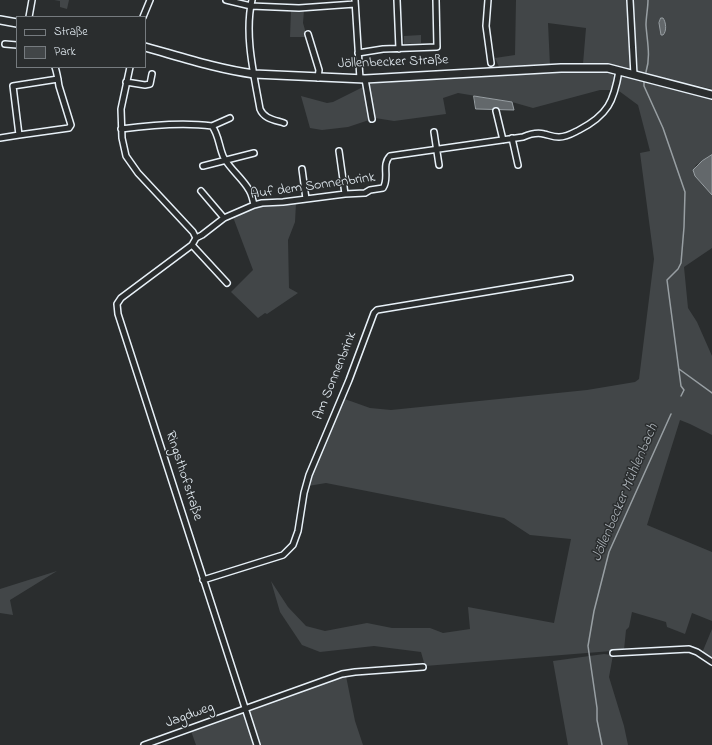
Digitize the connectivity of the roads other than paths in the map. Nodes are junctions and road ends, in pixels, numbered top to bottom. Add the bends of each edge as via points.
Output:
1 (32, 0) edge
2 (150, 0) edge
3 (226, 0) edge
4 (252, 0) edge
5 (397, 0) edge
6 (436, 0) edge
7 (488, 0) edge
8 (630, 0) edge
9 (355, 2) edge
10 (251, 6) junction
11 (29, 16) edge
12 (143, 16) edge
13 (0, 20) edge
14 (16, 23) edge
15 (308, 34) dead end
16 (5, 44) dead end
17 (16, 45) edge
18 (146, 47) edge
19 (399, 49) junction
20 (358, 53) junction
21 (491, 63) dead end
22 (55, 68) edge
23 (130, 68) edge
24 (619, 71) junction
25 (152, 74) dead end
26 (254, 74) junction
27 (634, 75) junction
28 (318, 78) junction
29 (58, 79) junction
30 (363, 79) junction
31 (126, 82) junction
32 (712, 95) edge
33 (496, 111) dead end
34 (230, 118) dead end
35 (372, 119) dead end
36 (284, 123) dead end
37 (212, 126) junction
38 (121, 129) junction
39 (434, 132) dead end
40 (19, 135) junction
41 (0, 138) edge
42 (512, 138) junction
43 (502, 140) junction
44 (437, 149) junction
45 (339, 151) dead end
46 (254, 153) dead end
47 (226, 160) junction
48 (439, 165) dead end
49 (518, 165) dead end
50 (203, 166) dead end
51 (302, 169) dead end
52 (201, 191) dead end
53 (345, 194) junction
54 (306, 199) junction
55 (254, 205) junction
56 (224, 218) junction
57 (196, 238) junction
58 (192, 245) junction
59 (570, 278) dead end
60 (227, 283) dead end
61 (204, 580) junction
62 (613, 653) dead end
63 (712, 662) edge
64 (423, 667) dead end
65 (245, 708) junction
66 (144, 745) edge
67 (257, 745) edge

1 - 11 street
2 - 12 street
3 - 10 street
4 - 10 street
5 - 19 street
6 - 19 street via 437,47
7 - 21 street via 486,26
8 - 27 street
9 - 10 street via 300,8
9 - 20 street
10 - 26 street via 250,47
13 - 14 main road
15 - 28 street
16 - 17 street
18 - 26 main road, Jöllenbecker Straße
19 - 20 street
20 - 30 street
22 - 29 street
23 - 31 street
24 - 27 main road, Jöllenbecker Straße
24 - 30 main road, Jöllenbecker Straße via 608,68 561,68
24 - 42 street, Auf dem Sonnenbrink via 614,96 605,111 593,122 567,136 555,137 533,133
25 - 31 street via 150,84
26 - 28 main road, Jöllenbecker Straße
26 - 36 street via 262,113 270,119
27 - 32 main road, Jöllenbecker Straße
28 - 30 main road, Jöllenbecker Straße
29 - 40 street via 13,86
29 - 40 street via 72,125 69,128
30 - 35 street
31 - 38 street via 121,109
33 - 43 street
34 - 37 street
37 - 38 street via 156,125
37 - 47 street
38 - 57 street via 128,161
39 - 44 street
40 - 41 street
42 - 43 street, Auf dem Sonnenbrink
42 - 49 street
43 - 44 street, Auf dem Sonnenbrink
44 - 48 street
44 - 53 street, Auf dem Sonnenbrink via 390,156 385,163 386,183 383,188
45 - 53 street
46 - 47 street
47 - 50 street
47 - 55 street via 248,189
51 - 54 street
52 - 56 street
53 - 54 street, Auf dem Sonnenbrink
54 - 55 street, Auf dem Sonnenbrink
55 - 56 street, Auf dem Sonnenbrink
56 - 57 street, Auf dem Sonnenbrink
57 - 58 street, Ringsthofstraße
58 - 60 street
58 - 61 street, Ringsthofstraße via 121,298 117,308
59 - 61 street, Am Sonnenbrink via 377,310 309,475 293,545 283,555
61 - 65 street, Ringsthofstraße
62 - 63 street via 689,649
64 - 65 street, Jagdweg via 342,674
65 - 66 street, Jagdweg
65 - 67 street, Ringsthofstraße

